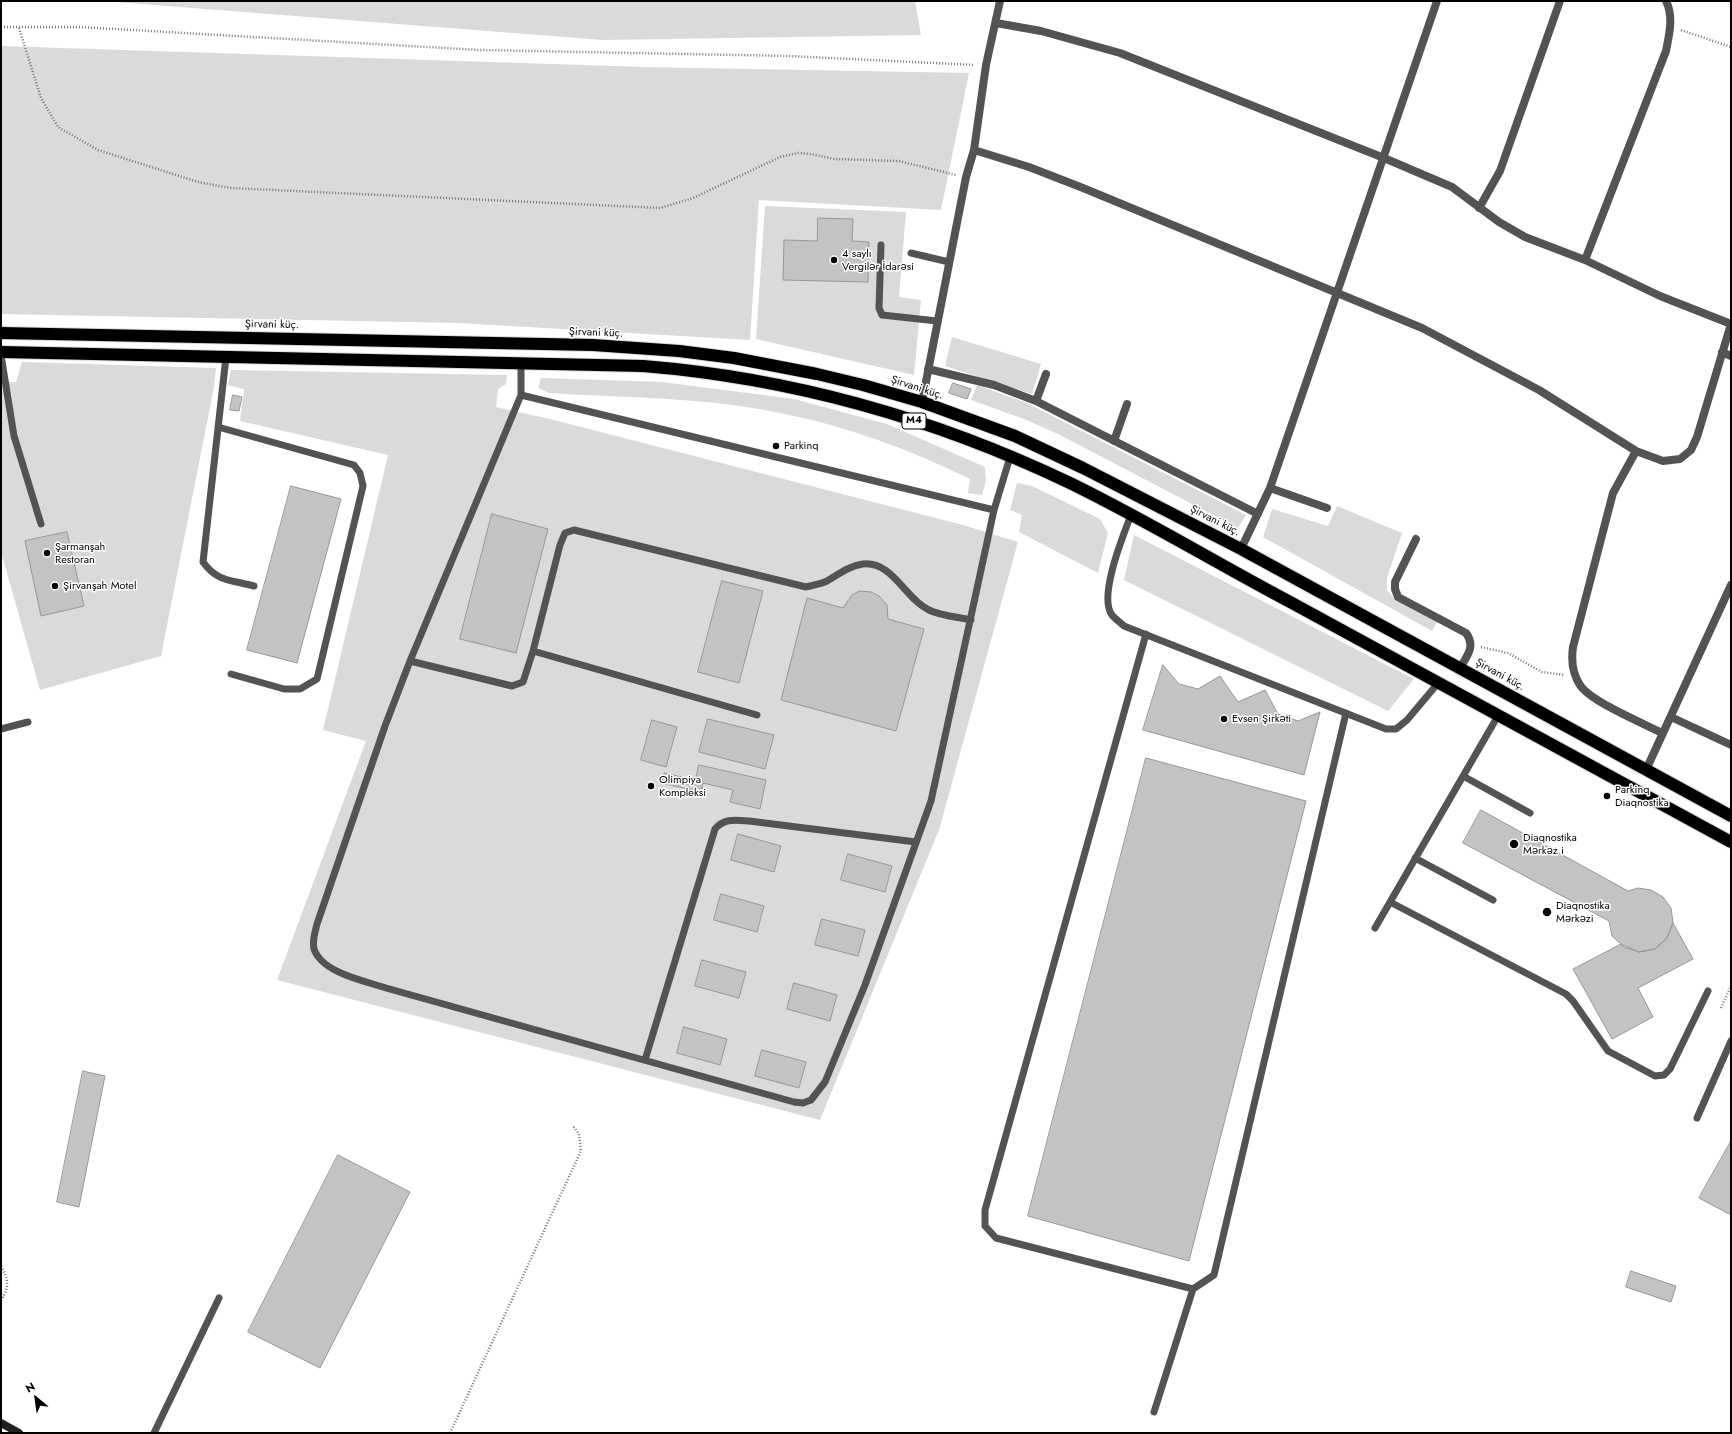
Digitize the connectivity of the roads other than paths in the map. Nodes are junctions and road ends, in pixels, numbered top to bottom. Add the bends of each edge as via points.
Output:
1 (1000, 1) edge
2 (1437, 1) edge
3 (1560, 1) edge
4 (1666, 1) edge
5 (996, 23) junction
6 (974, 150) junction
7 (1384, 158) junction
8 (1478, 208) junction
9 (881, 245) dead end
10 (910, 253) dead end
11 (1585, 260) junction
12 (949, 262) junction
13 (1337, 293) junction
14 (937, 321) junction
15 (1731, 324) edge
16 (1, 333) edge
17 (1722, 352) junction
18 (1, 353) edge
19 (1731, 356) edge
20 (226, 357) junction
21 (521, 362) junction
22 (928, 369) junction
23 (1046, 374) dead end
24 (521, 395) junction
25 (1036, 401) junction
26 (922, 402) junction
27 (1127, 404) dead end
28 (218, 427) junction
29 (1114, 441) junction
30 (1636, 451) junction
31 (1010, 457) junction
32 (1270, 488) junction
33 (1327, 508) dead end
34 (994, 510) junction
35 (1258, 514) junction
36 (1131, 515) junction
37 (41, 524) dead end
38 (1416, 539) dead end
39 (1241, 549) junction
40 (1731, 585) edge
41 (254, 586) dead end
42 (971, 620) junction
43 (1146, 634) junction
44 (533, 652) junction
45 (410, 661) junction
46 (1460, 668) junction
47 (231, 674) dead end
48 (1439, 682) junction
49 (1346, 714) junction
50 (1499, 714) junction
51 (757, 715) dead end
52 (1671, 717) junction
53 (28, 722) dead end
54 (1, 729) edge
55 (1662, 734) junction
56 (1731, 745) edge
57 (1646, 770) junction
58 (1463, 776) junction
59 (1530, 813) dead end
60 (1731, 816) edge
61 (916, 842) junction
62 (1731, 842) edge
63 (1415, 858) junction
64 (1493, 900) dead end
65 (1390, 902) junction
66 (1375, 928) dead end
67 (1708, 991) dead end
68 (1731, 1041) edge
69 (645, 1060) junction
70 (1698, 1118) dead end
71 (1193, 1288) junction
72 (219, 1298) dead end
73 (1154, 1412) dead end
74 (1, 1423) edge
75 (19, 1433) edge
76 (154, 1433) edge

1 - 5 street
2 - 7 street
3 - 8 street via 1500,171
4 - 11 street via 1670,8 1671,26 1666,51
5 - 6 street via 986,65
5 - 7 street via 1040,31 1120,53
6 - 12 street
6 - 13 street via 1043,172
7 - 8 street via 1452,187
7 - 13 street
8 - 11 street via 1525,237
9 - 14 lane via 879,308 882,315
10 - 12 lane
11 - 15 street via 1660,296
12 - 14 street
13 - 30 street via 1422,328 1539,390
13 - 32 street
14 - 22 street
15 - 17 street
16 - 26 highway, Şirvani küç. / M4 via 593,345 679,351 810,372
17 - 19 street
17 - 30 street via 1697,438 1691,450 1680,459 1663,461
18 - 20 highway, M4
18 - 37 lane via 14,436
20 - 21 highway, M4
20 - 28 lane
21 - 24 lane
21 - 31 highway, M4 via 675,369 798,389 868,406
22 - 25 street via 994,386
22 - 26 street
23 - 25 street
24 - 34 lane
24 - 45 lane
25 - 29 street
26 - 39 highway, Şirvani küç. / M4 via 1015,436
27 - 29 street
28 - 41 lane via 203,562 210,572 219,577
28 - 47 lane via 354,465 360,473 363,486 317,679 300,689 284,690
29 - 35 street
30 - 55 street via 1613,493 1571,663 1581,686 1592,696
31 - 34 lane
31 - 36 highway, M4 via 1070,483
32 - 33 street
32 - 35 street
34 - 42 lane
35 - 39 street
36 - 43 lane via 1116,556 1107,597 1112,615 1124,626
36 - 48 highway, M4
38 - 46 street via 1395,582 1395,589 1398,597 1466,633 1471,639 1472,646
39 - 46 highway, Şirvani küç. / M4
40 - 52 street
42 - 44 lane via 930,610 913,600 890,573 876,566 864,564 845,569 825,582 806,587 574,530 565,534 560,544
42 - 61 lane via 931,801
43 - 49 lane
43 - 71 lane via 985,1210 984,1226 996,1238
44 - 45 lane via 523,682 512,686
44 - 51 lane
45 - 69 lane via 317,924 313,940 318,957 328,967 386,988
46 - 57 highway, Şirvani küç. / M4
48 - 49 lane via 1407,720 1396,729 1386,729
48 - 50 highway, M4
49 - 71 lane via 1214,1275
50 - 58 lane
50 - 62 highway, M4
52 - 55 street
52 - 56 street
53 - 54 lane
55 - 57 street
57 - 60 highway, Şirvani küç. / M4
58 - 59 lane
58 - 63 lane
61 - 69 lane via 743,820 731,819 720,824 715,829
61 - 69 lane via 865,985 825,1082 811,1100 803,1103 794,1102
63 - 64 lane
63 - 65 lane
65 - 66 lane
65 - 67 lane via 1566,994 1608,1051 1655,1076 1664,1075 1670,1069
68 - 70 lane
71 - 73 lane
72 - 76 lane
74 - 75 main road

